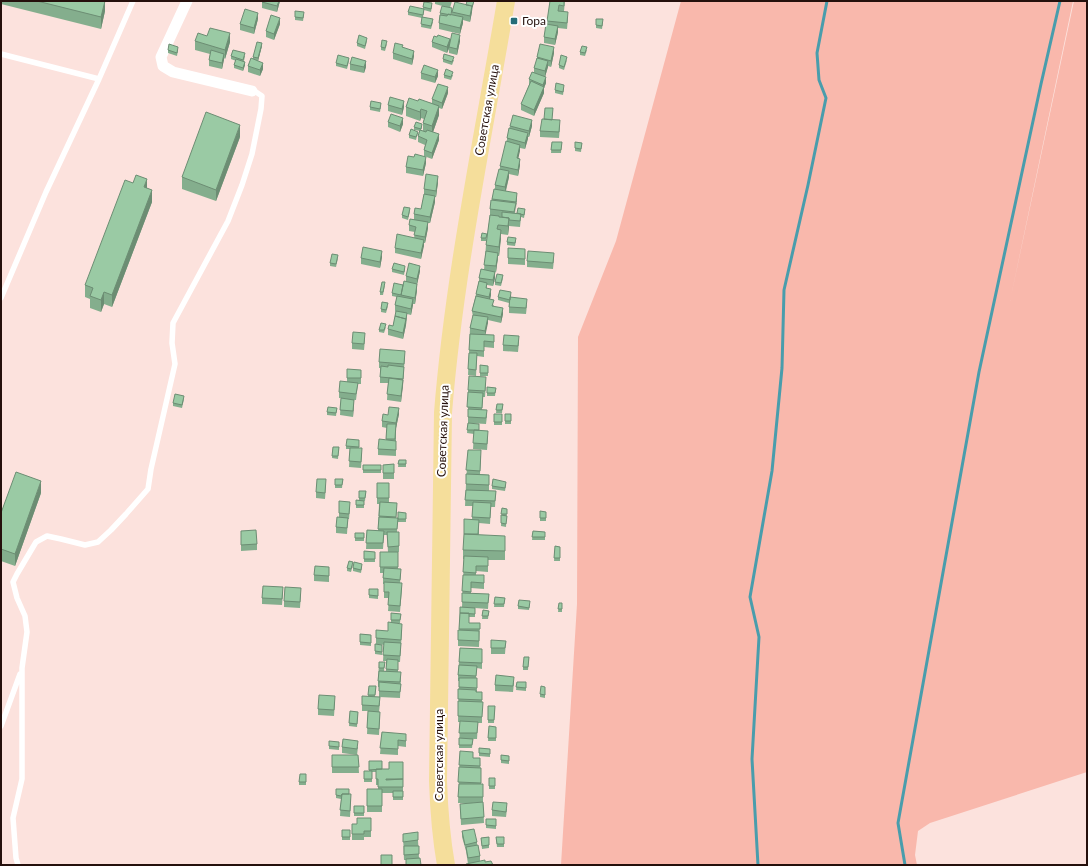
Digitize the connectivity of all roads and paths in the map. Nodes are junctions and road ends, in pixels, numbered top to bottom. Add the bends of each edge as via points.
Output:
1 (133, 1) edge
2 (187, 1) edge
3 (506, 1) edge
4 (1, 54) edge
5 (99, 79) junction
6 (252, 91) joint
7 (1, 298) edge
8 (22, 668) junction
9 (1, 726) edge
10 (18, 865) edge
11 (446, 865) edge

1 - 5 lane
2 - 6 street via 161,57 163,66 173,72
3 - 11 main road, Советская улица via 461,264 451,330 443,413 438,781
4 - 5 lane
5 - 7 lane via 46,192
6 - 8 lane via 262,96 261,109 252,154 242,185 228,222 173,323 175,364 148,489 98,542 85,545 47,536 36,542 13,582 25,616 27,632
8 - 9 lane
8 - 10 lane via 22,779 13,818

